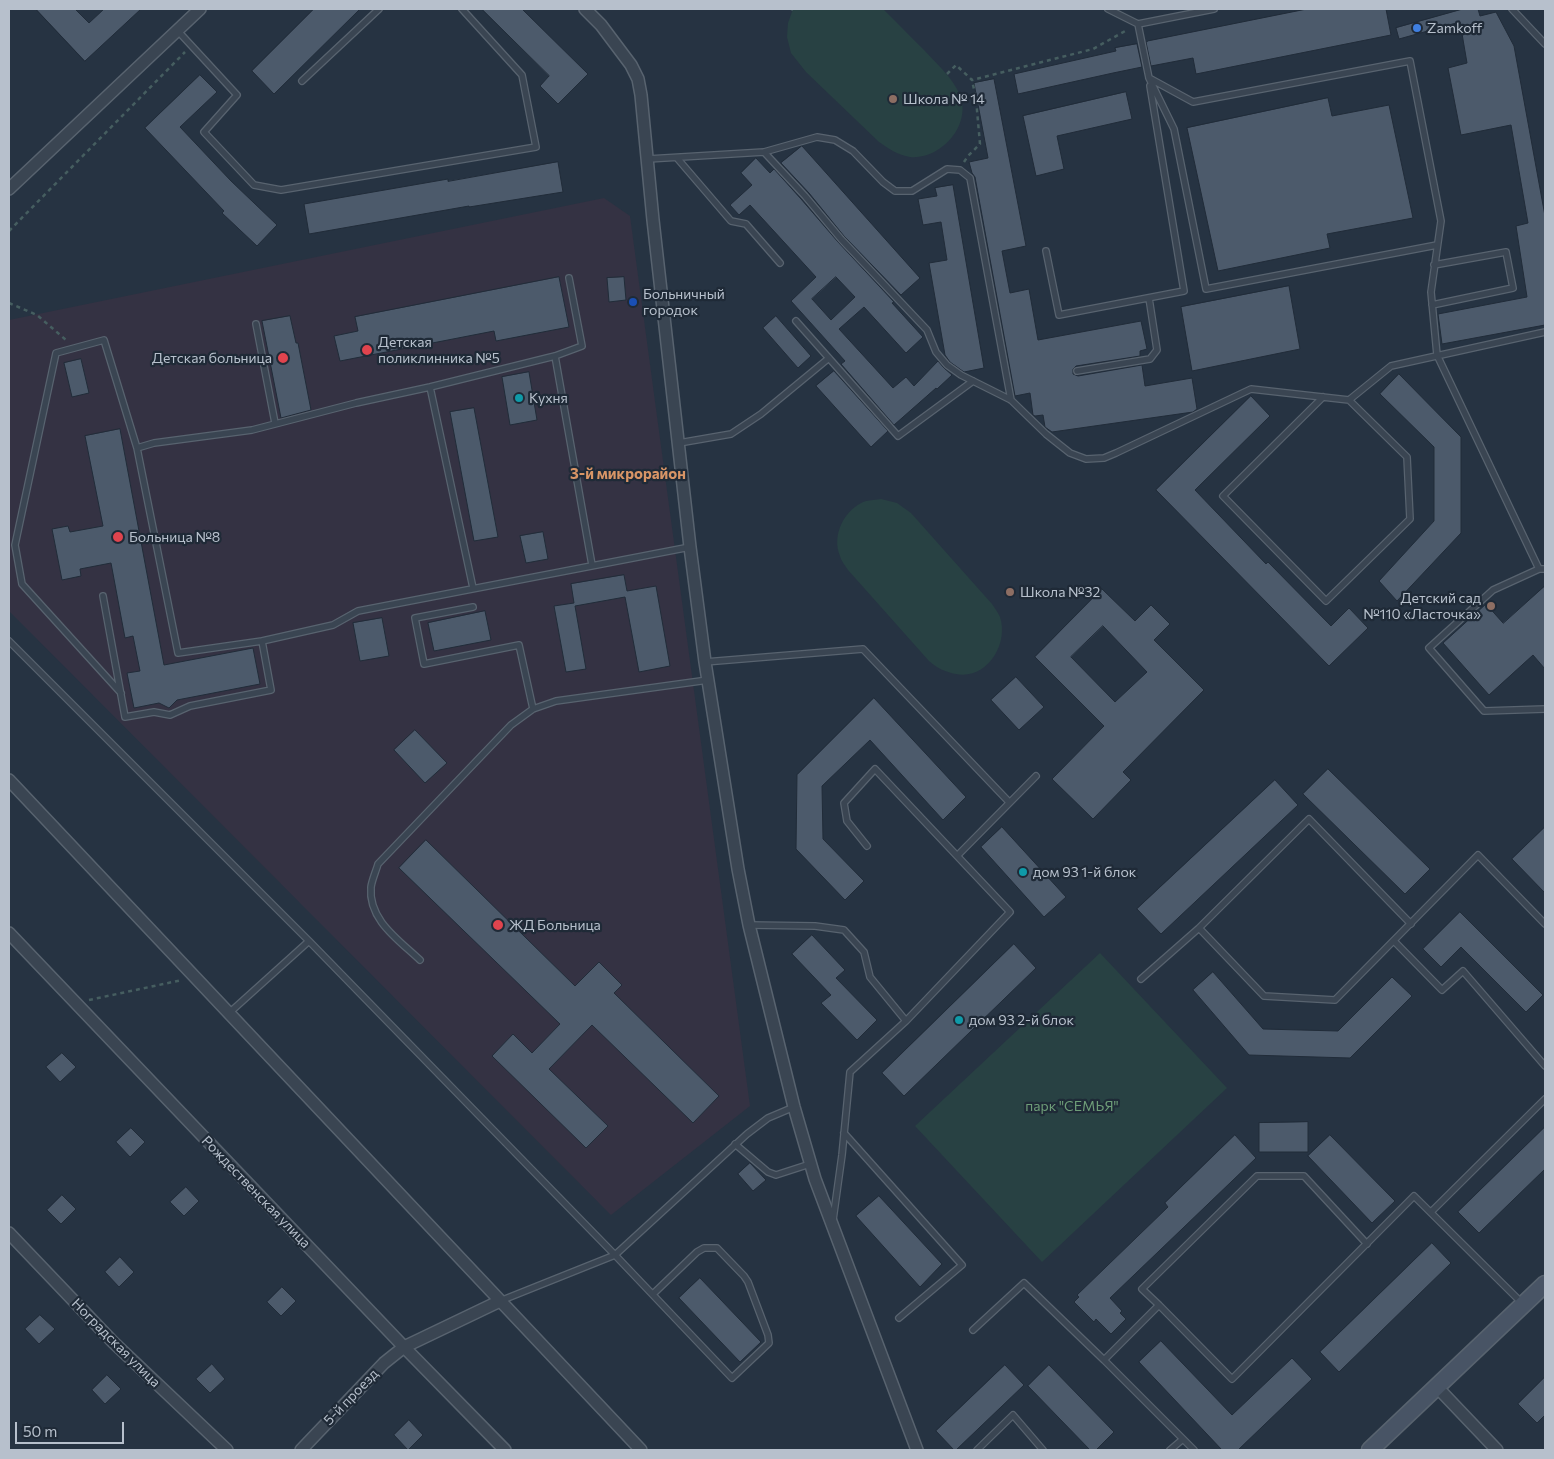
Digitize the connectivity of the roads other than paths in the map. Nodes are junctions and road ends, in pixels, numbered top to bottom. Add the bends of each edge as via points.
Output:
1 (200, 9) edge
2 (379, 9) edge
3 (462, 9) edge
4 (585, 9) edge
5 (1108, 9) edge
6 (1214, 9) edge
7 (1512, 9) edge
8 (1138, 24) junction
9 (177, 30) junction
10 (1545, 44) edge
11 (1148, 78) junction
12 (302, 81) dead end
13 (764, 152) junction
14 (677, 158) junction
15 (648, 159) junction
16 (10, 186) edge
17 (1437, 245) junction
18 (1046, 250) dead end
19 (780, 263) dead end
20 (1434, 265) junction
21 (570, 278) dead end
22 (1149, 298) junction
23 (1432, 304) junction
24 (796, 321) dead end
25 (256, 324) dead end
26 (1545, 332) edge
27 (1437, 355) junction
28 (555, 356) junction
29 (828, 358) junction
30 (1077, 371) dead end
31 (973, 381) junction
32 (430, 387) junction
33 (1323, 397) junction
34 (1011, 400) junction
35 (1348, 400) junction
36 (275, 423) junction
37 (679, 443) junction
38 (137, 448) junction
39 (690, 547) junction
40 (592, 565) junction
41 (1542, 569) edge
42 (473, 588) junction
43 (103, 596) dead end
44 (473, 607) dead end
45 (9, 641) edge
46 (262, 641) junction
47 (705, 662) junction
48 (708, 680) junction
49 (121, 693) junction
50 (533, 709) junction
51 (1545, 709) edge
52 (1036, 776) dead end
53 (9, 780) edge
54 (1010, 802) junction
55 (867, 846) dead end
56 (957, 856) junction
57 (1411, 924) junction
58 (1545, 924) edge
59 (749, 925) junction
60 (1199, 928) junction
61 (9, 933) edge
62 (309, 941) junction
63 (1394, 941) junction
64 (420, 960) dead end
65 (1141, 979) dead end
66 (228, 1014) junction
67 (906, 1021) junction
68 (1545, 1066) edge
69 (1545, 1099) edge
70 (794, 1107) junction
71 (844, 1133) junction
72 (735, 1144) junction
73 (810, 1164) junction
74 (1431, 1212) junction
75 (832, 1225) junction
76 (9, 1234) edge
77 (1368, 1244) junction
78 (615, 1255) junction
79 (1545, 1284) edge
80 (653, 1294) junction
81 (500, 1301) junction
82 (1158, 1305) junction
83 (1524, 1306) junction
84 (899, 1318) dead end
85 (973, 1330) dead end
86 (404, 1347) junction
87 (1104, 1360) junction
88 (1437, 1388) junction
89 (1183, 1439) junction
90 (227, 1450) edge
91 (301, 1450) edge
92 (505, 1450) edge
93 (641, 1450) edge
94 (917, 1450) edge
95 (977, 1450) edge
96 (1043, 1450) edge
97 (1170, 1450) edge
98 (1194, 1450) edge
99 (1370, 1450) edge
100 (1497, 1450) edge

1 - 9 street
2 - 12 lane
3 - 9 lane via 522,74 536,147 281,190 254,185 204,132 237,95
4 - 15 street via 601,25 638,79
5 - 8 lane
6 - 8 lane
7 - 10 lane
8 - 11 lane
9 - 16 street
11 - 17 lane via 1174,129 1206,289
11 - 17 lane via 1194,102 1410,61 1441,221
11 - 22 lane via 1184,291
13 - 14 lane
13 - 31 lane via 927,330 936,352 947,365
13 - 34 lane via 817,137 835,140 853,151 895,191 912,191 947,169 960,170 970,178
14 - 15 lane
14 - 19 lane via 731,221 746,224
15 - 37 street
17 - 20 lane
18 - 22 lane via 1059,315
20 - 23 lane
20 - 23 lane via 1506,252 1513,288
21 - 28 lane via 582,346
22 - 30 lane via 1157,350 1150,359
23 - 27 lane
24 - 29 lane
25 - 36 lane
26 - 27 lane
27 - 35 lane via 1391,366
27 - 41 lane
28 - 32 lane
28 - 40 lane
29 - 31 lane via 898,436
29 - 37 lane via 761,414 731,434
31 - 34 lane
32 - 36 lane
32 - 42 lane
33 - 34 lane via 1251,389 1116,453 1086,460 1070,453 1046,434
33 - 35 lane
33 - 35 lane via 1223,496 1326,602 1410,520 1407,457
36 - 38 lane via 252,430
37 - 39 street
38 - 46 lane via 178,653
38 - 49 lane via 104,340 56,352 15,546 22,584
39 - 40 lane
39 - 47 street
40 - 42 lane
41 - 51 lane via 1493,590 1430,648 1484,711
42 - 46 lane via 358,611 333,626
43 - 49 lane
44 - 50 lane via 415,618 424,664 519,645
45 - 62 lane
46 - 49 lane via 270,690 190,706 170,715 154,712 125,718
47 - 48 street
47 - 54 lane via 863,649
48 - 50 lane via 556,701
48 - 59 street
50 - 64 lane via 511,725 378,864 371,887 374,908 384,926
52 - 54 lane
53 - 66 street
54 - 56 lane
55 - 56 lane via 847,821 844,803 875,769
56 - 67 lane via 1010,912
57 - 58 lane via 1478,855
57 - 60 lane via 1309,819
57 - 63 lane
59 - 67 lane via 844,930 864,952 870,977
59 - 70 street
60 - 63 lane via 1264,996 1336,1000
60 - 65 lane
61 - 86 street, Рождественская улица
62 - 66 lane
62 - 78 lane
63 - 68 lane via 1442,990 1463,971
66 - 81 street
67 - 71 lane via 850,1072
69 - 74 lane
70 - 72 lane via 768,1118
70 - 73 street
71 - 75 lane
71 - 84 lane via 962,1265
72 - 73 lane via 776,1175
72 - 78 lane
73 - 75 street
74 - 77 lane via 1414,1196
74 - 83 lane
75 - 94 street
76 - 90 street, Ноградская улица via 113,1342
77 - 82 lane via 1232,1379
77 - 82 lane via 1304,1176 1257,1176 1142,1289
78 - 80 lane
78 - 81 lane
79 - 83 main road
80 - 80 lane via 732,1378 769,1343 748,1282 717,1248 696,1252
81 - 86 street, 5-й проезд
81 - 93 street
82 - 87 lane
83 - 88 main road
85 - 87 lane via 1024,1284
86 - 91 street, 5-й проезд via 384,1363
86 - 92 street, Рождественская улица
87 - 89 lane
88 - 99 main road
88 - 100 street
89 - 97 lane
89 - 98 lane
95 - 96 lane via 1013,1415

